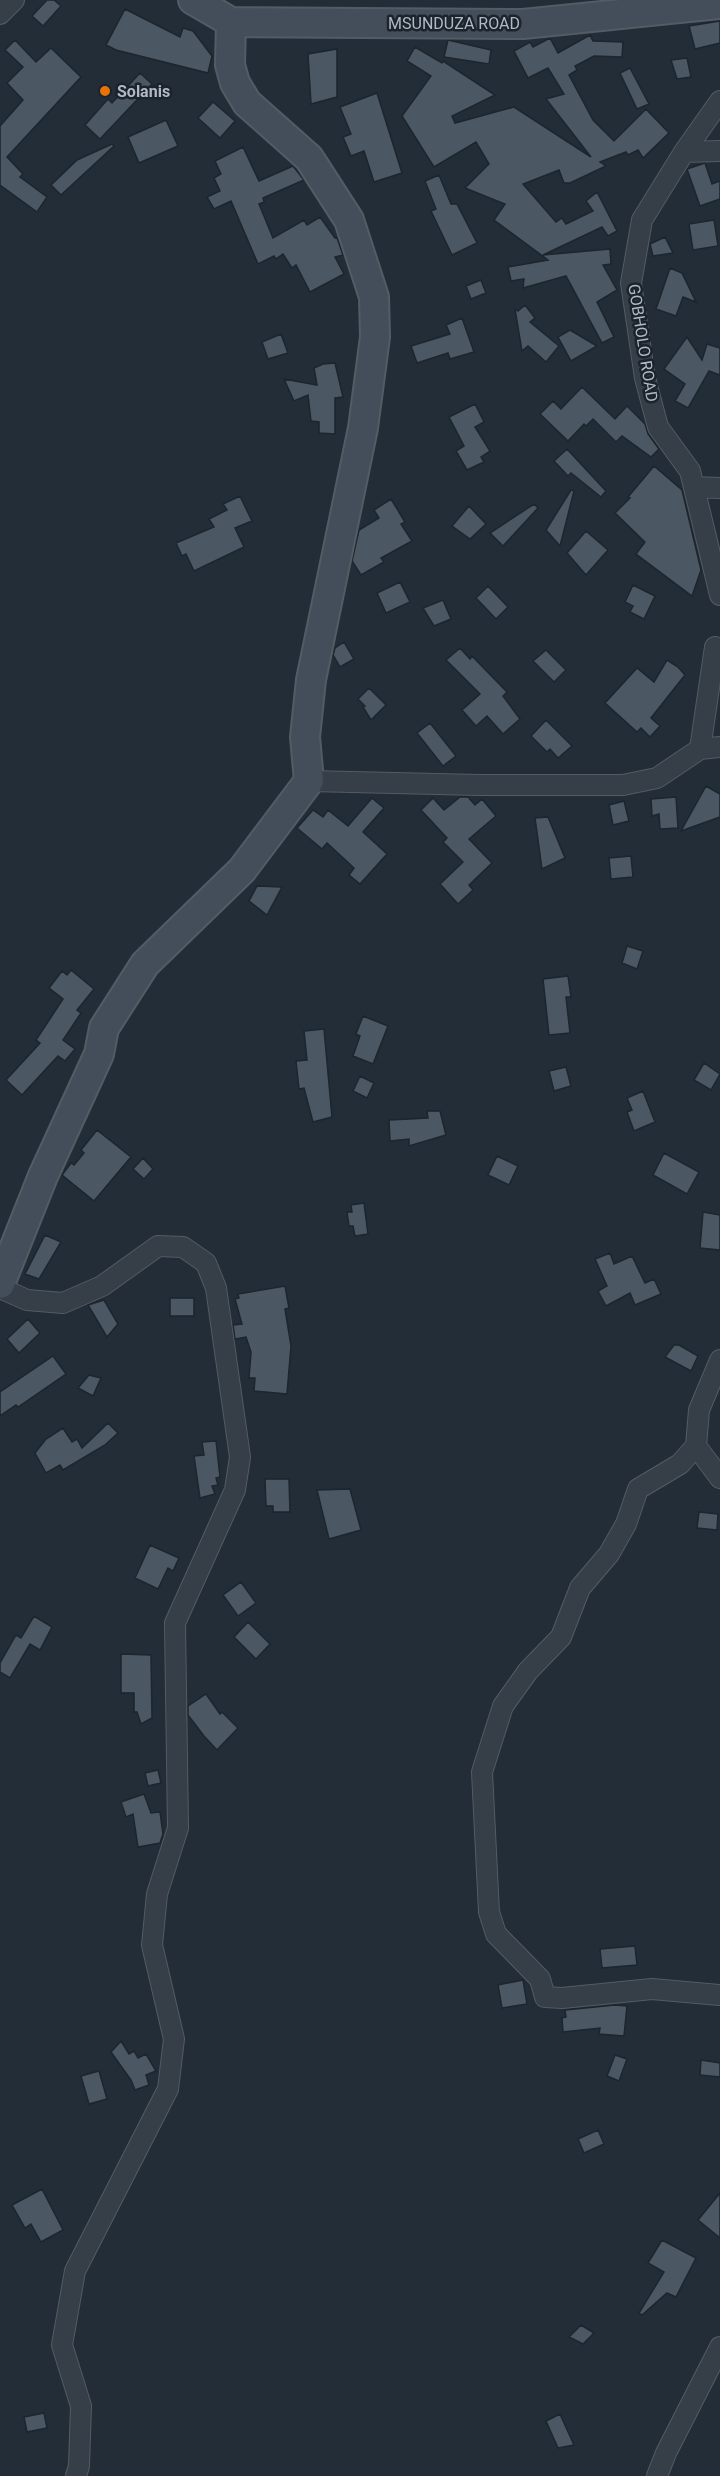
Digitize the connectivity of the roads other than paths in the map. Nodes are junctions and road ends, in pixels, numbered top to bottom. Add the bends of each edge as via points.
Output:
1 (14, 0) edge
2 (193, 0) edge
3 (720, 3) edge
4 (0, 14) edge
5 (231, 22) junction
6 (720, 101) edge
7 (720, 151) edge
8 (684, 152) junction
9 (694, 487) junction
10 (720, 488) edge
11 (720, 595) edge
12 (715, 647) dead end
13 (710, 748) edge
14 (309, 781) junction
15 (0, 1286) edge
16 (720, 1360) edge
17 (696, 1446) junction
18 (720, 1478) edge
19 (720, 1995) edge
20 (720, 2347) edge
21 (76, 2476) edge
22 (657, 2476) edge

1 - 4 street
2 - 5 street, MSUNDUZA ROAD
3 - 5 street, MSUNDUZA ROAD via 523,24
5 - 14 street via 230,65 235,83 247,103 309,158 332,193 349,220 374,297 375,337 363,428 311,680 305,737
6 - 8 street, GOBHOLO ROAD
7 - 8 street
8 - 9 street, GOBHOLO ROAD via 642,220 631,282 645,378 658,427 690,471
9 - 10 street
9 - 11 street, GOBHOLO ROAD
12 - 13 street
13 - 14 street via 657,778 623,785
14 - 15 street via 242,870 145,964 104,1028 99,1054 43,1176
15 - 21 street via 27,1300 63,1303 102,1286 158,1246 183,1247 206,1263 216,1288 240,1457 235,1490 175,1623 178,1828 157,1894 152,1945 174,2039 170,2079 75,2271 62,2345 81,2406
16 - 17 street via 699,1410
17 - 18 street
17 - 19 street via 680,1464 638,1488 626,1524 609,1554 580,1588 561,1637 528,1671 503,1706 482,1772 482,1809 489,1912 496,1934 540,1979 545,1997 652,1989
20 - 22 street

